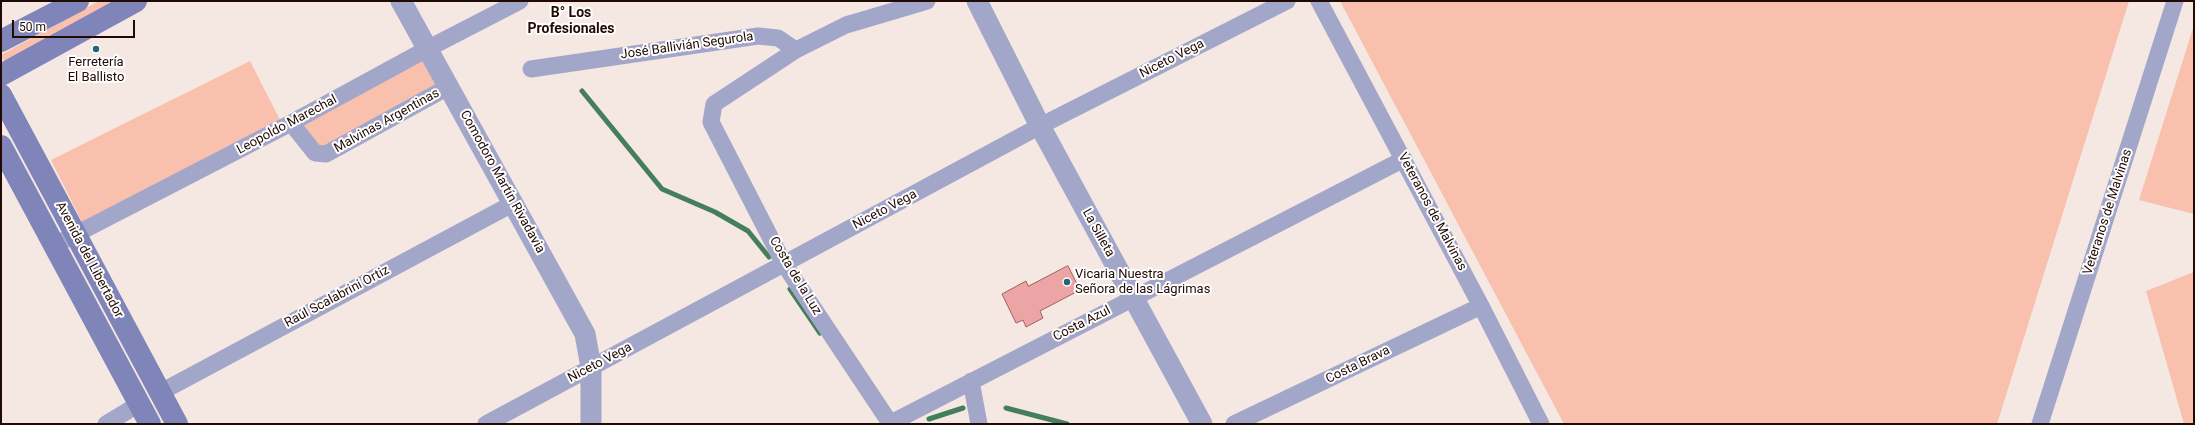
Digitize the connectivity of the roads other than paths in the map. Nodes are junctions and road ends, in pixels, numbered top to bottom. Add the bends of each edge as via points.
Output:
1 (78, 1) edge
2 (136, 1) edge
3 (401, 1) edge
4 (520, 1) edge
5 (927, 1) edge
6 (977, 1) edge
7 (1287, 1) edge
8 (1319, 1) edge
9 (2175, 1) edge
10 (1, 41) edge
11 (426, 49) junction
12 (796, 50) junction
13 (531, 68) dead end
14 (1, 75) edge
15 (448, 87) junction
16 (1, 94) edge
17 (291, 123) junction
18 (1040, 126) junction
19 (1, 146) edge
20 (1404, 159) junction
21 (514, 203) junction
22 (74, 234) junction
23 (53, 246) junction
24 (784, 264) junction
25 (1134, 298) junction
26 (1482, 306) junction
27 (591, 368) junction
28 (972, 381) junction
29 (161, 392) junction
30 (139, 404) junction
31 (106, 424) edge
32 (150, 424) edge
33 (177, 424) edge
34 (486, 424) edge
35 (591, 424) edge
36 (890, 424) edge
37 (979, 424) edge
38 (1202, 424) edge
39 (1234, 424) edge
40 (1541, 424) edge
41 (2040, 424) edge

1 - 10 main road
2 - 14 main road
3 - 11 street, Comodoro Martín Rivadavia
4 - 11 street, Leopoldo Marechal
5 - 12 street via 846,25
6 - 18 street, La Silleta
7 - 18 street, Niceto Vega
8 - 20 street, Veteranos de Malvinas
9 - 41 street, Veteranos de Malvinas
11 - 15 street, Comodoro Martín Rivadavia
11 - 17 street, Leopoldo Marechal
12 - 13 street, José Ballivián Segurola via 778,38 758,36
12 - 24 street, Costa de la Luz via 714,104 711,122
15 - 17 street, Malvinas Argentinas via 326,154 315,153
15 - 21 street, Comodoro Martín Rivadavia
16 - 22 main road, Avenida del Libertador
17 - 22 street, Leopoldo Marechal
18 - 24 street, Niceto Vega
18 - 25 street, La Silleta
19 - 23 main road, Avenida del Libertador
20 - 25 street, Costa Azul
20 - 26 street, Veteranos de Malvinas
21 - 27 street, Comodoro Martín Rivadavia via 585,334
21 - 29 street, Raúl Scalabrini Ortiz
22 - 23 street, Leopoldo Marechal
22 - 29 main road, Avenida del Libertador
23 - 30 main road, Avenida del Libertador
24 - 27 street, Niceto Vega
24 - 36 street, Costa de la Luz
25 - 28 street, Costa Azul
25 - 38 street, La Silleta
26 - 39 street, Costa Brava
26 - 40 street, Veteranos de Malvinas
27 - 34 street, Niceto Vega
27 - 35 street, Comodoro Martín Rivadavia
28 - 36 street, Costa Azul
28 - 37 street
29 - 33 main road, Avenida del Libertador
30 - 31 street
30 - 32 main road, Avenida del Libertador

